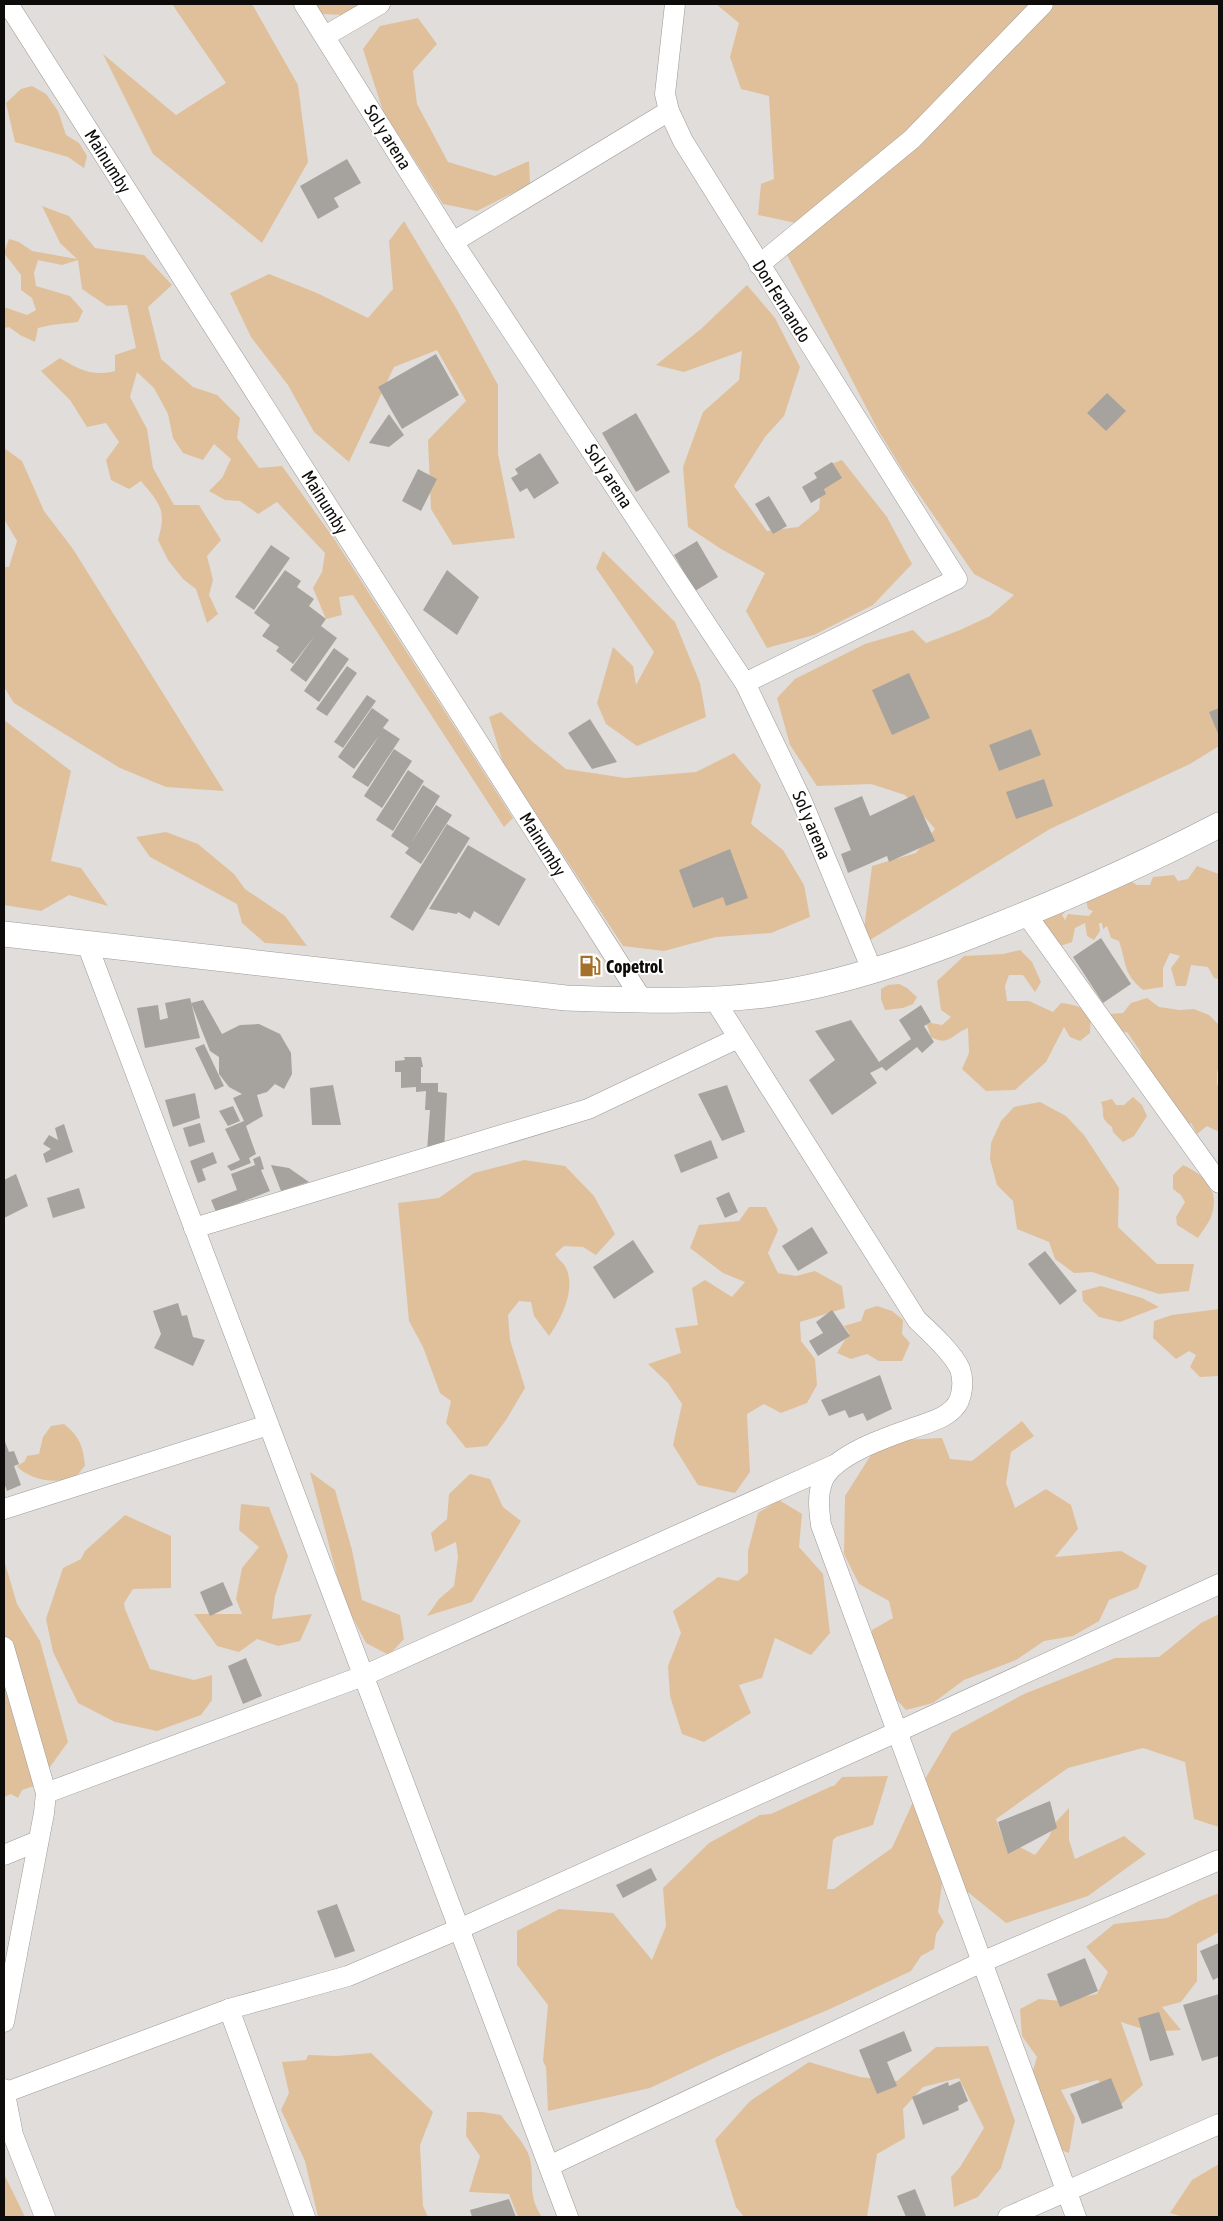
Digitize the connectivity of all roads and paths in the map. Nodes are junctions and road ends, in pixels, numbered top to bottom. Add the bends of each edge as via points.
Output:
1 (8, 4) edge
2 (304, 4) edge
3 (380, 4) edge
4 (675, 4) edge
5 (1036, 6) edge
6 (325, 36) junction
7 (670, 111) junction
8 (453, 242) junction
9 (759, 264) junction
10 (745, 683) junction
11 (1219, 826) edge
12 (1026, 914) junction
13 (4, 934) edge
14 (86, 944) junction
15 (872, 970) junction
16 (714, 1000) junction
17 (642, 1001) junction
18 (738, 1038) junction
19 (1219, 1183) edge
20 (194, 1228) junction
21 (268, 1425) junction
22 (835, 1464) junction
23 (4, 1509) edge
24 (1219, 1584) edge
25 (4, 1647) edge
26 (363, 1676) junction
27 (897, 1732) junction
28 (46, 1793) junction
29 (38, 1842) junction
30 (4, 1855) edge
31 (1219, 1860) edge
32 (459, 1928) junction
33 (982, 1962) junction
34 (229, 2009) junction
35 (4, 2022) edge
36 (4, 2091) edge
37 (1219, 2124) edge
38 (549, 2166) junction
39 (1065, 2191) junction
40 (45, 2217) edge
41 (305, 2217) edge
42 (568, 2217) edge
43 (1008, 2217) edge
44 (1076, 2217) edge

1 - 17 street, Mainumby
2 - 6 street, Sol y arena
3 - 6 street
4 - 7 street, Don Fernando via 665,94
5 - 9 street via 912,139
6 - 8 street, Sol y arena
7 - 8 street
7 - 9 street, Don Fernando via 683,141
8 - 10 street, Sol y arena
9 - 10 street, Don Fernando via 957,579
10 - 15 street, Sol y arena via 801,799
11 - 12 main road via 1160,856
12 - 15 main road
12 - 19 street
13 - 14 main road
14 - 17 main road via 566,998
14 - 20 street
15 - 16 main road via 766,995
16 - 17 main road
16 - 18 street
18 - 20 street via 588,1109
18 - 22 street via 917,1320 939,1341 960,1369 963,1390 955,1408 936,1420 858,1451
20 - 21 street
21 - 23 street
21 - 26 street
22 - 26 street
22 - 27 street via 823,1480 818,1502 821,1525
24 - 27 street
25 - 28 street
26 - 28 street
26 - 32 street
27 - 32 street
27 - 33 street
28 - 29 street
29 - 30 street
29 - 35 street
31 - 33 street
32 - 34 street via 348,1976
32 - 38 street
33 - 38 street
33 - 39 street
34 - 36 street
34 - 41 street
36 - 40 street via 13,2135
37 - 39 street
38 - 42 street
39 - 43 street
39 - 44 street

